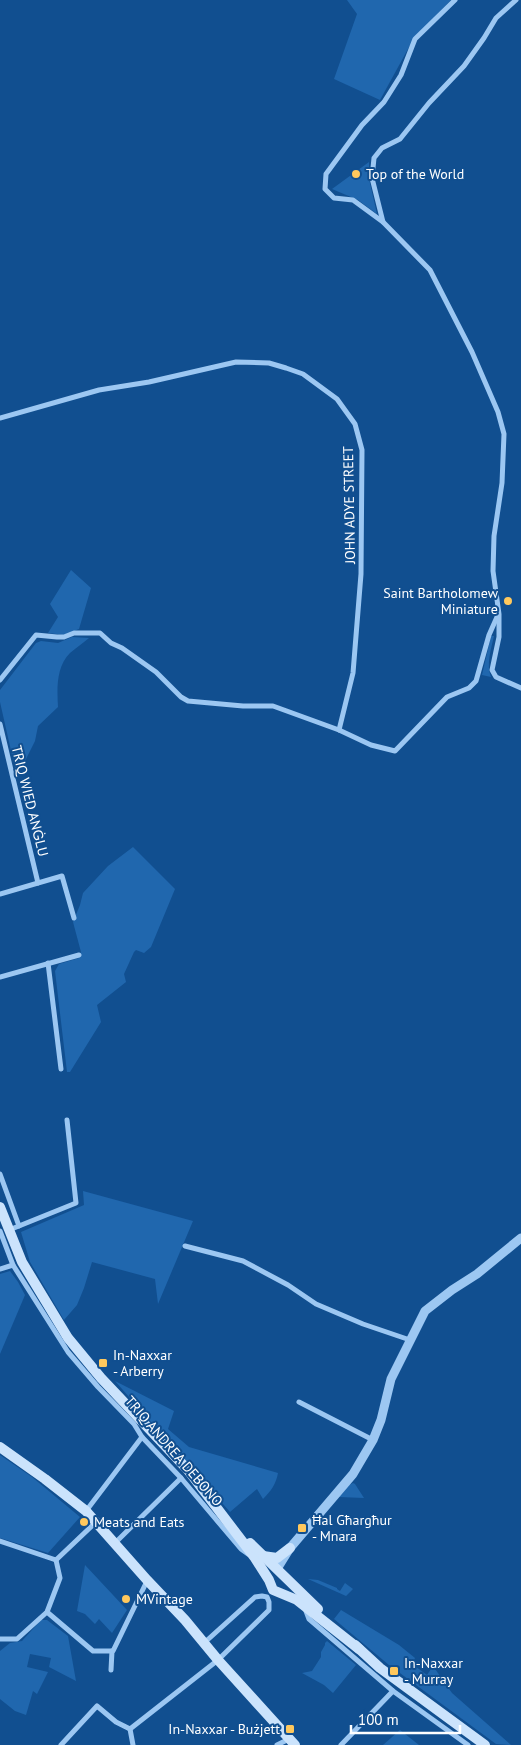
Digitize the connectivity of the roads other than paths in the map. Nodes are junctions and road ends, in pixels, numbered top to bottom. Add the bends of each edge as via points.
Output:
1 (455, 0) edge
2 (516, 0) edge
3 (383, 222) junction
4 (0, 418) edge
5 (499, 614) junction
6 (0, 680) edge
7 (521, 688) edge
8 (0, 724) edge
9 (339, 730) junction
10 (38, 883) junction
11 (0, 894) edge
12 (74, 918) dead end
13 (79, 955) dead end
14 (48, 963) junction
15 (0, 976) edge
16 (62, 1069) dead end
17 (67, 1120) dead end
18 (0, 1174) edge
19 (0, 1207) edge
20 (19, 1226) junction
21 (4, 1230) edge
22 (521, 1238) edge
23 (185, 1246) dead end
24 (13, 1265) junction
25 (0, 1269) edge
26 (410, 1340) junction
27 (299, 1402) dead end
28 (142, 1437) junction
29 (372, 1440) junction
30 (0, 1447) edge
31 (181, 1478) junction
32 (86, 1511) junction
33 (96, 1522) junction
34 (0, 1540) edge
35 (114, 1543) junction
36 (292, 1546) junction
37 (258, 1557) junction
38 (56, 1560) junction
39 (279, 1576) junction
40 (147, 1580) junction
41 (282, 1594) junction
42 (304, 1605) junction
43 (46, 1612) junction
44 (0, 1639) edge
45 (204, 1643) junction
46 (359, 1649) junction
47 (112, 1652) junction
48 (218, 1660) junction
49 (111, 1670) dead end
50 (393, 1691) junction
51 (130, 1729) junction
52 (292, 1742) edge
53 (483, 1744) edge
54 (61, 1745) edge
55 (134, 1745) edge
56 (277, 1745) edge
57 (341, 1745) edge
58 (468, 1745) edge

1 - 3 street via 415,39 401,75 384,102 362,124 326,174 325,189 334,198 353,200
2 - 3 street via 496,18 464,66 400,140 382,148 374,158 372,178
3 - 5 street via 430,270 498,412 504,434 493,571
4 - 9 street, JOHN ADYE STREET via 99,390 236,362 269,363 303,374 337,399 355,424 362,450 361,574 354,663
5 - 7 street via 499,636 492,670 496,677
5 - 9 street via 489,635 476,682 447,697 394,751 371,745
6 - 9 street via 36,635 57,637 74,632 100,633 156,672 188,701 273,706
8 - 10 street, TRIQ WIED ANĠLU
10 - 11 street
10 - 12 street via 62,876
13 - 14 street
14 - 15 street
14 - 16 street
17 - 20 street via 76,1203
18 - 20 street
19 - 21 main road, TRIQ ANDREA DEBONO
20 - 21 street
21 - 24 street, TRIQ ANDREA DEBONO
21 - 37 main road, TRIQ ANDREA DEBONO via 68,1338 188,1470
22 - 26 street via 425,1311
23 - 26 street via 243,1261 316,1304
24 - 25 street
24 - 28 street, TRIQ ANDREA DEBONO via 68,1352 134,1424
26 - 29 street via 391,1379
27 - 29 street
28 - 31 street, TRIQ ANDREA DEBONO
28 - 32 street
29 - 36 street via 353,1474
30 - 32 main road
31 - 35 street
31 - 37 street, TRIQ ANDREA DEBONO via 241,1549
32 - 33 main road
33 - 35 main road
33 - 38 street
34 - 38 street
35 - 40 main road
36 - 37 main road via 277,1558
36 - 39 street
37 - 39 main road, TRIQ ANDREA DEBONO
38 - 43 street via 60,1578
39 - 41 main road via 288,1590
39 - 41 main road via 272,1590
39 - 46 main road
40 - 45 main road
40 - 47 street
41 - 42 main road
42 - 46 main road
42 - 50 street via 310,1619
43 - 44 street via 17,1639
43 - 47 street via 93,1651
45 - 48 main road
45 - 48 street via 255,1597 267,1597 269,1610
46 - 53 main road
47 - 49 street
48 - 51 street
48 - 52 main road
50 - 57 street
50 - 58 street
51 - 54 street via 97,1706
51 - 55 street
52 - 56 street

